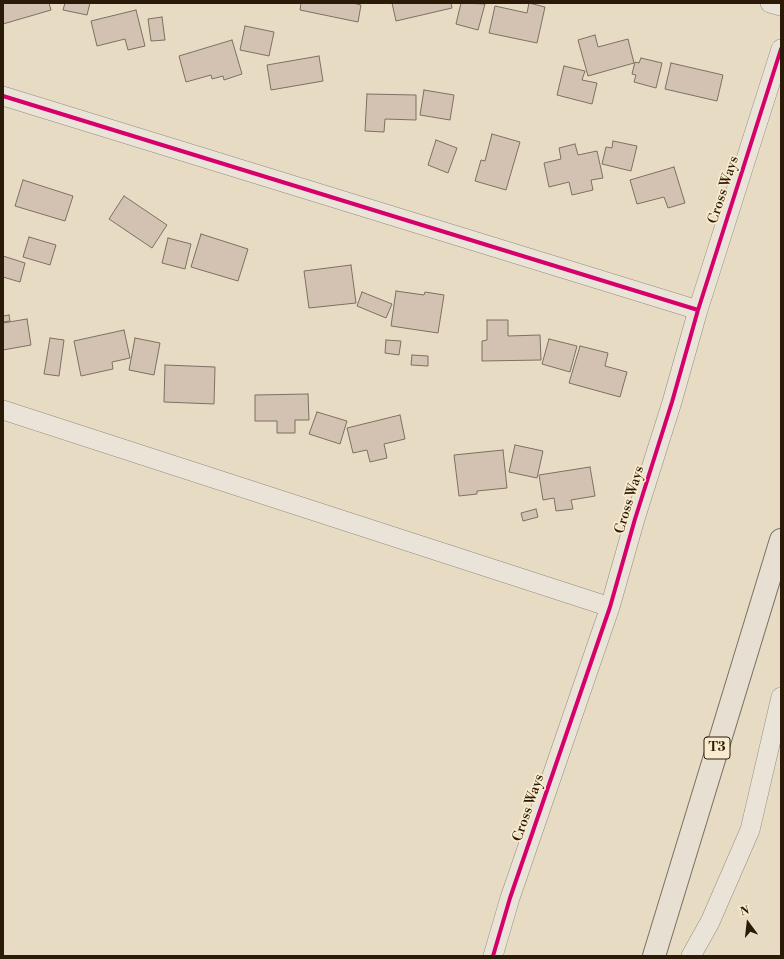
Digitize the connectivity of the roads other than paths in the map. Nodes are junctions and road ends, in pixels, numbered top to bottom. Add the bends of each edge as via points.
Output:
1 (770, 3) edge
2 (781, 6) edge
3 (781, 49) edge
4 (3, 96) edge
5 (698, 310) junction
6 (3, 410) edge
7 (781, 540) edge
8 (610, 607) junction
9 (781, 697) edge
10 (493, 956) edge
11 (654, 956) edge
12 (691, 956) edge

1 - 2 street
3 - 5 street, Cross Ways
4 - 5 street
5 - 8 street, Cross Ways
6 - 8 street
7 - 11 highway, T3
8 - 10 street, Cross Ways via 510,898
9 - 12 street via 750,830 710,922

